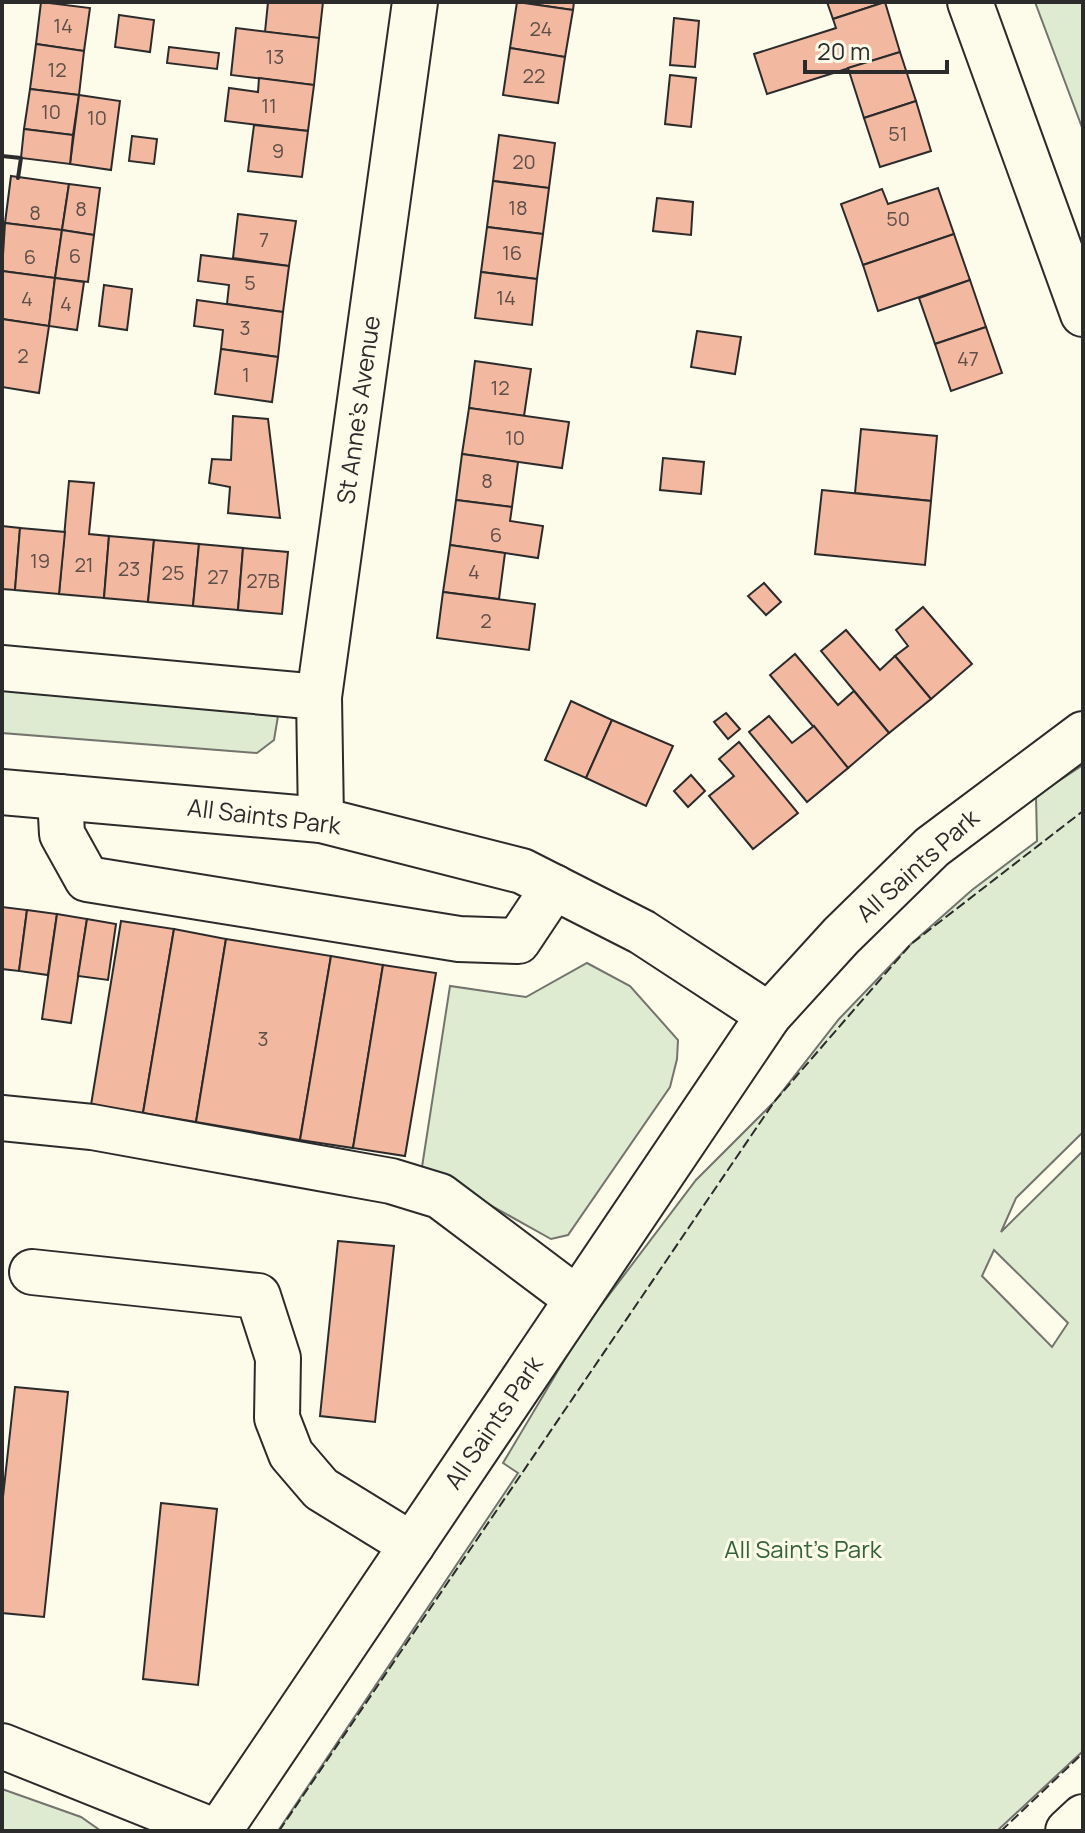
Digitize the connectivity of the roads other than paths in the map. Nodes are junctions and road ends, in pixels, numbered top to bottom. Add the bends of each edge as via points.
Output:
1 (415, 2) edge
2 (970, 2) edge
3 (1083, 314) edge
4 (2, 668) edge
5 (319, 697) junction
6 (1083, 734) edge
7 (2, 792) edge
8 (60, 797) junction
9 (321, 820) junction
10 (554, 887) junction
11 (769, 1015) junction
12 (2, 1118) edge
13 (32, 1272) dead end
14 (577, 1299) junction
15 (412, 1545) junction
16 (2, 1746) edge
17 (1083, 1817) edge
18 (217, 1831) edge
19 (1068, 1831) edge

1 - 5 street, St Anne's Avenue
2 - 3 street
4 - 5 street
5 - 9 street, St Anne's Avenue
6 - 11 street, All Saints Park via 932,847
7 - 8 street, All Saints Park
8 - 9 street, All Saints Park
8 - 10 street via 62,834 87,879 459,939 518,941
9 - 10 street, All Saints Park via 522,871
10 - 11 street, All Saints Park via 642,932
11 - 14 street, All Saints Park
12 - 14 street via 107,1130 391,1181 440,1196
13 - 15 street via 258,1296 278,1358 277,1418 291,1454 321,1489
14 - 15 street, All Saints Park
15 - 18 street, All Saints Park
16 - 18 street, All Saints Park
17 - 19 street

